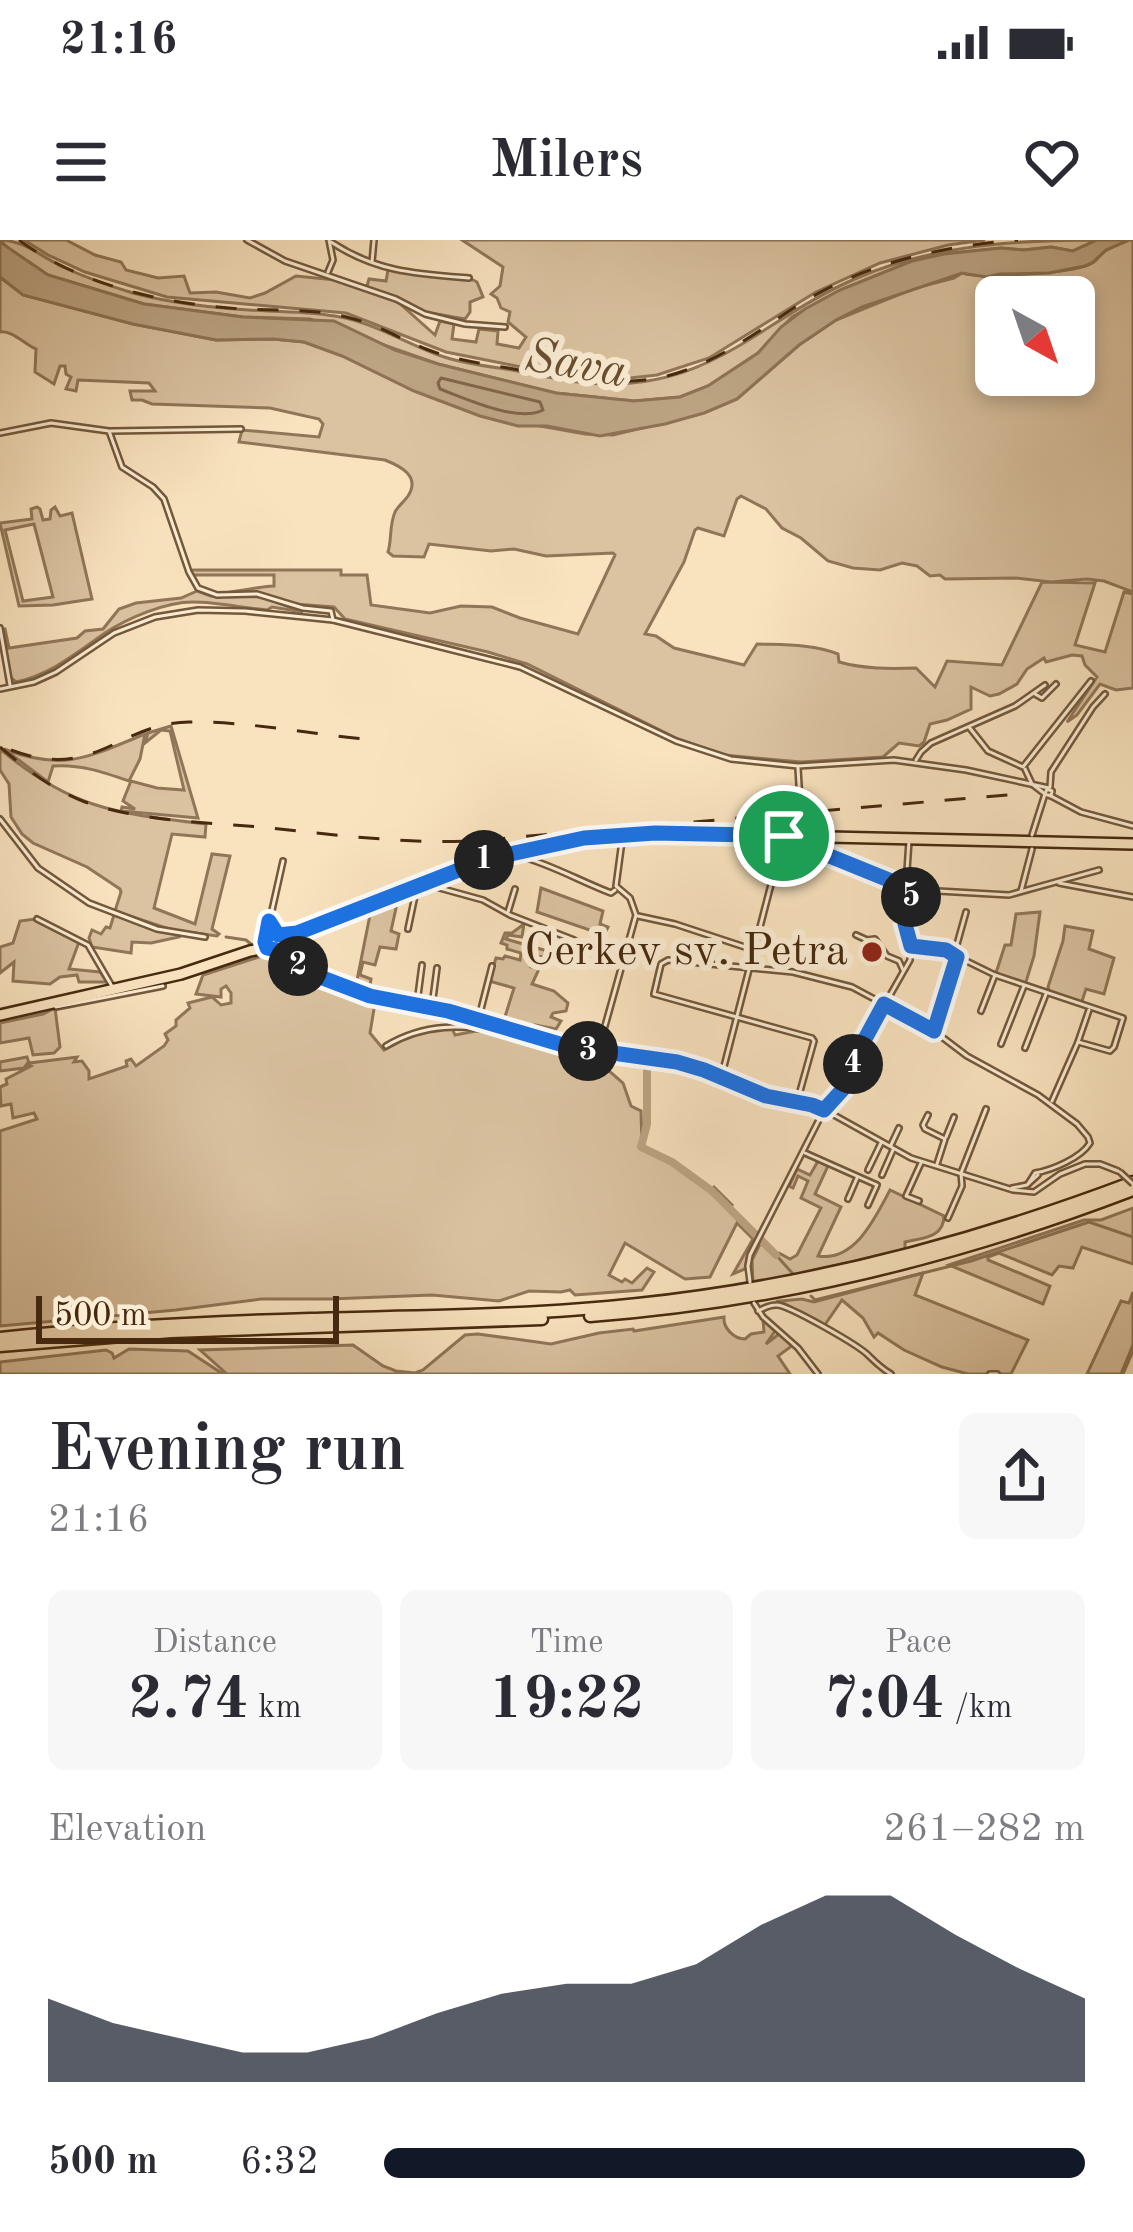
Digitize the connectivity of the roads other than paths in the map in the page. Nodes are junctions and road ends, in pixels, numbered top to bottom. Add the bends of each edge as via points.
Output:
1 (247, 240) edge
2 (374, 240) edge
3 (330, 241) edge
4 (372, 264) junction
5 (327, 273) junction
6 (470, 278) dead end
7 (505, 327) dead end
8 (241, 429) dead end
9 (109, 431) junction
10 (0, 433) edge
11 (332, 620) junction
12 (0, 628) edge
13 (1091, 681) dead end
14 (1056, 684) dead end
15 (1045, 685) dead end
16 (10, 687) junction
17 (0, 689) edge
18 (1033, 693) junction
19 (1105, 694) dead end
20 (970, 727) junction
21 (916, 762) junction
22 (798, 766) junction
23 (1023, 767) junction
24 (1032, 784) junction
25 (1049, 793) junction
26 (0, 819) edge
27 (1133, 826) edge
28 (1032, 835) dead end
29 (620, 838) junction
30 (796, 839) junction
31 (909, 839) junction
32 (1131, 844) edge
33 (1031, 849) dead end
34 (517, 855) junction
35 (283, 861) dead end
36 (1099, 870) dead end
37 (1058, 882) junction
38 (426, 884) junction
39 (906, 887) junction
40 (515, 889) dead end
41 (616, 889) junction
42 (911, 892) junction
43 (1020, 893) junction
44 (1133, 897) edge
45 (966, 912) dead end
46 (508, 914) junction
47 (637, 915) junction
48 (37, 919) dead end
49 (269, 921) junction
50 (408, 929) dead end
51 (856, 934) dead end
52 (205, 937) dead end
53 (574, 940) dead end
54 (273, 941) junction
55 (911, 946) junction
56 (754, 950) junction
57 (956, 956) junction
58 (422, 965) dead end
59 (492, 966) dead end
60 (436, 968) dead end
61 (749, 969) junction
62 (904, 971) junction
63 (995, 975) junction
64 (163, 986) dead end
65 (1024, 986) junction
66 (115, 990) junction
67 (1046, 994) junction
68 (884, 1004) junction
69 (60, 1005) junction
70 (417, 1005) junction
71 (432, 1008) junction
72 (1090, 1008) junction
73 (981, 1011) dead end
74 (0, 1015) edge
75 (738, 1015) junction
76 (478, 1019) junction
77 (512, 1030) junction
78 (934, 1031) junction
79 (1078, 1042) junction
80 (600, 1045) junction
81 (1001, 1045) dead end
82 (386, 1046) dead end
83 (1025, 1048) dead end
84 (597, 1053) junction
85 (612, 1055) junction
86 (721, 1078) junction
87 (796, 1102) junction
88 (1051, 1104) junction
89 (825, 1106) junction
90 (986, 1109) dead end
91 (928, 1114) dead end
92 (954, 1117) dead end
93 (899, 1128) dead end
94 (945, 1139) junction
95 (881, 1141) junction
96 (892, 1147) junction
97 (803, 1152) junction
98 (921, 1162) junction
99 (936, 1166) junction
100 (868, 1170) dead end
101 (961, 1173) junction
102 (882, 1174) dead end
103 (858, 1177) junction
104 (1031, 1186) junction
105 (1133, 1186) edge
106 (848, 1199) dead end
107 (919, 1201) dead end
108 (868, 1205) dead end
109 (948, 1218) dead end
110 (751, 1284) dead end
111 (754, 1303) dead end
112 (758, 1311) junction
113 (0, 1342) edge
114 (818, 1374) edge
115 (891, 1374) edge

1 - 5 street
2 - 4 street
3 - 4 street
3 - 5 street
4 - 6 street
5 - 7 street via 433,316
8 - 9 street
9 - 10 street via 51,423
9 - 11 street via 122,467 164,500 202,591 257,594 332,611
11 - 16 street via 177,612 114,632 56,671
11 - 22 street via 520,667 712,754
12 - 16 street
13 - 23 street
14 - 18 street via 1042,698
15 - 18 street
16 - 17 street
18 - 20 street
19 - 25 street via 1051,772
20 - 21 street via 931,743
20 - 23 street via 988,751
21 - 22 street
21 - 24 street
22 - 30 street
23 - 24 street
24 - 25 street
25 - 27 street
25 - 28 street
26 - 52 street via 38,868 89,903
29 - 30 main road
29 - 34 main road
29 - 41 street
30 - 31 main road
30 - 39 street
30 - 56 street
31 - 32 main road
31 - 39 street
33 - 43 street
34 - 38 main road
34 - 41 street
35 - 49 street
36 - 37 street
37 - 43 street
37 - 44 street
38 - 46 street
38 - 50 street via 416,891
38 - 54 main road
39 - 42 street
40 - 46 street
41 - 47 street
42 - 43 street
42 - 55 street
45 - 57 street
46 - 53 street
47 - 56 street
47 - 80 street
48 - 66 street via 88,945
49 - 54 street
49 - 54 street
51 - 62 street via 875,939
54 - 66 main road
54 - 70 street via 292,964 355,991
55 - 57 street
55 - 62 street
56 - 61 street
57 - 63 street
57 - 78 street
58 - 70 street
59 - 76 street
60 - 71 street
61 - 68 street via 826,979
61 - 75 street
61 - 75 street via 661,964 654,994
62 - 68 street
63 - 65 street
63 - 73 street
64 - 69 street
65 - 67 street
65 - 81 street
66 - 69 main road
67 - 72 street
67 - 83 street
68 - 78 street
68 - 89 street via 843,1089
69 - 74 main road
70 - 71 street
71 - 76 street
72 - 79 street
72 - 79 street via 1123,1018 1114,1047
75 - 86 street
75 - 87 street via 812,1038
76 - 77 street
77 - 82 street via 447,1025
77 - 84 street
78 - 88 street
79 - 88 street
80 - 84 street
80 - 85 street
84 - 85 street
85 - 86 street via 677,1062
86 - 87 street
87 - 89 street
88 - 104 street via 1090,1143 1031,1176
89 - 95 street
89 - 97 street
90 - 101 street
91 - 94 street via 925,1129
92 - 94 street
93 - 96 street
94 - 99 street
95 - 96 street
95 - 100 street
96 - 98 street
96 - 102 street
97 - 103 street
97 - 110 street via 748,1266
98 - 99 street
98 - 107 street via 906,1196
99 - 101 street
101 - 104 street via 1010,1189
101 - 109 street
103 - 106 street
103 - 108 street via 877,1186
104 - 105 street, bridge via 1085,1164 1120,1172
105 - 113 highway via 928,1252 636,1305 228,1321
111 - 112 street
112 - 114 street
112 - 115 street via 786,1306

